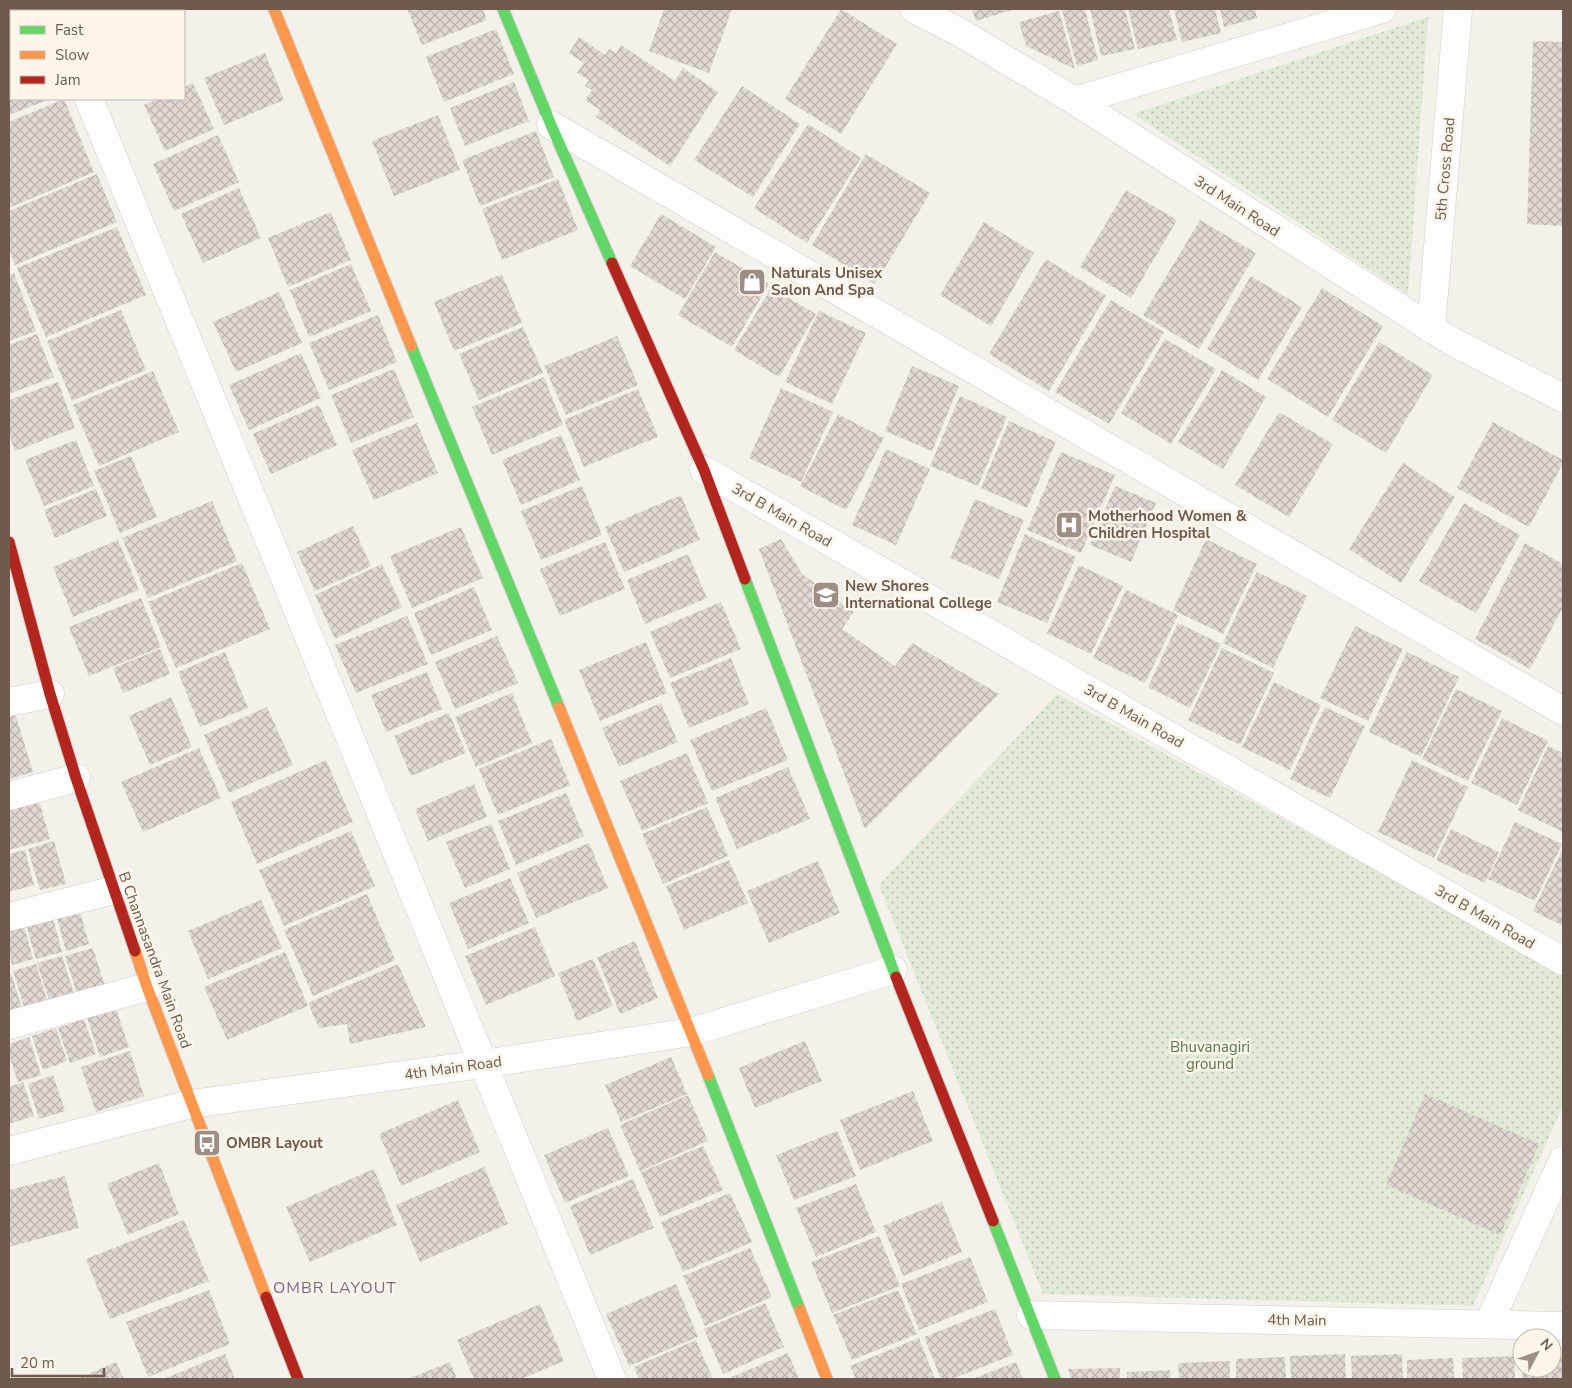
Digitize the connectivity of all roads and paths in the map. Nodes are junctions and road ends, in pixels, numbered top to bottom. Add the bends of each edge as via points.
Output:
1 (274, 9) edge
2 (503, 9) edge
3 (914, 9) edge
4 (1382, 9) edge
5 (1458, 9) edge
6 (89, 100) edge
7 (1075, 101) junction
8 (551, 124) junction
9 (1431, 329) junction
10 (1563, 398) edge
11 (704, 470) junction
12 (9, 542) edge
13 (14, 582) edge
14 (50, 694) junction
15 (9, 702) edge
16 (1563, 711) edge
17 (76, 778) junction
18 (9, 796) edge
19 (114, 890) junction
20 (9, 917) edge
21 (1563, 962) edge
22 (893, 970) junction
23 (147, 987) junction
24 (9, 1025) edge
25 (691, 1032) junction
26 (483, 1064) junction
27 (191, 1104) junction
28 (9, 1150) edge
29 (1563, 1160) edge
30 (1031, 1316) junction
31 (1489, 1323) junction
32 (1563, 1326) edge
33 (298, 1379) edge
34 (612, 1379) edge
35 (827, 1379) edge
36 (1055, 1379) edge

1 - 25 street
2 - 8 street
3 - 7 street, 3rd Main Road
4 - 7 street
5 - 9 street, 5th Cross Road
6 - 26 street
7 - 9 street, 3rd Main Road
8 - 11 street
8 - 16 street
9 - 10 street, 3rd Main Road
11 - 21 street, 3rd B Main Road
11 - 22 street
12 - 13 street, B Channasandra Main Road
13 - 14 street, B Channasandra Main Road
14 - 15 street
14 - 17 street, B Channasandra Main Road
17 - 18 street
17 - 19 street, B Channasandra Main Road
19 - 20 street
19 - 23 street, B Channasandra Main Road
22 - 25 street, 4th Main Road
22 - 30 street
23 - 24 street
23 - 27 street, B Channasandra Main Road
25 - 26 street, 4th Main Road
25 - 35 street
26 - 27 street, 4th Main Road
26 - 34 street
27 - 28 street, 4th Main Road
27 - 33 street, B Channasandra Main Road
29 - 31 street
30 - 31 street, 4th Main
30 - 36 street
31 - 32 street, 4th Main

